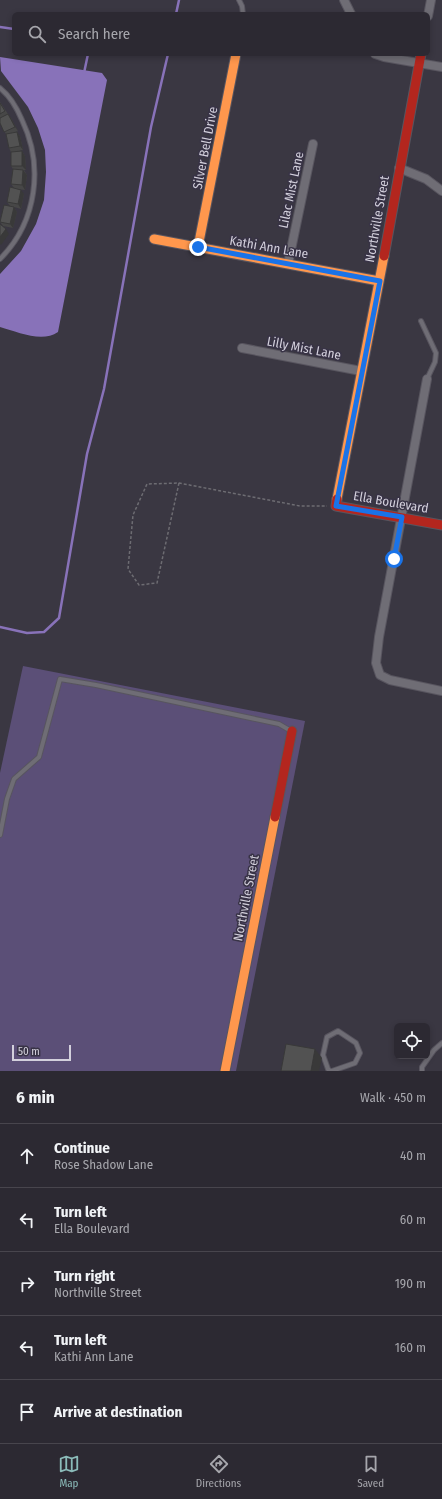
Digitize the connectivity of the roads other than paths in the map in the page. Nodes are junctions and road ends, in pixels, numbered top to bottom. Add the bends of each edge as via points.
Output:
1 (239, 0) edge
2 (344, 0) edge
3 (431, 0) edge
4 (243, 12) edge
5 (350, 12) edge
6 (429, 12) edge
7 (236, 56) edge
8 (381, 56) edge
9 (420, 59) edge
10 (442, 67) edge
11 (0, 88) edge
12 (313, 144) dead end
13 (399, 168) junction
14 (442, 190) edge
15 (154, 239) dead end
16 (198, 247) junction
17 (0, 259) edge
18 (288, 264) junction
19 (380, 281) junction
20 (421, 321) dead end
21 (242, 348) dead end
22 (361, 371) junction
23 (427, 379) joint
24 (336, 506) joint
25 (402, 517) junction
26 (442, 525) edge
27 (442, 691) edge
28 (292, 731) joint
29 (0, 836) edge
30 (442, 1043) edge
31 (225, 1071) edge
32 (331, 1071) edge
33 (422, 1071) edge

1 - 4 lane
2 - 5 street
3 - 6 street
7 - 16 street, Silver Bell Drive
8 - 9 street
9 - 10 street
9 - 13 street, Northville Street
11 - 17 lane via 6,93 28,132 34,156 35,180 24,225
12 - 18 street, Lilac Mist Lane
13 - 14 street via 426,179
13 - 19 street, Northville Street
15 - 16 street, Kathi Ann Lane
16 - 18 street, Kathi Ann Lane
18 - 19 street, Kathi Ann Lane
19 - 22 street, Northville Street
20 - 23 lane via 436,353
21 - 22 street, Lilly Mist Lane
22 - 24 street, Northville Street
23 - 25 street
24 - 25 street, Ella Boulevard
25 - 26 street, Ella Boulevard
25 - 27 street via 376,664 380,675 390,680
28 - 29 lane via 279,724 96,685 60,680 39,757 14,779 7,799
28 - 31 street, Northville Street
30 - 33 lane via 434,1050
32 - 32 lane via 355,1063 360,1052 356,1043 338,1031 327,1037 323,1055 328,1070

